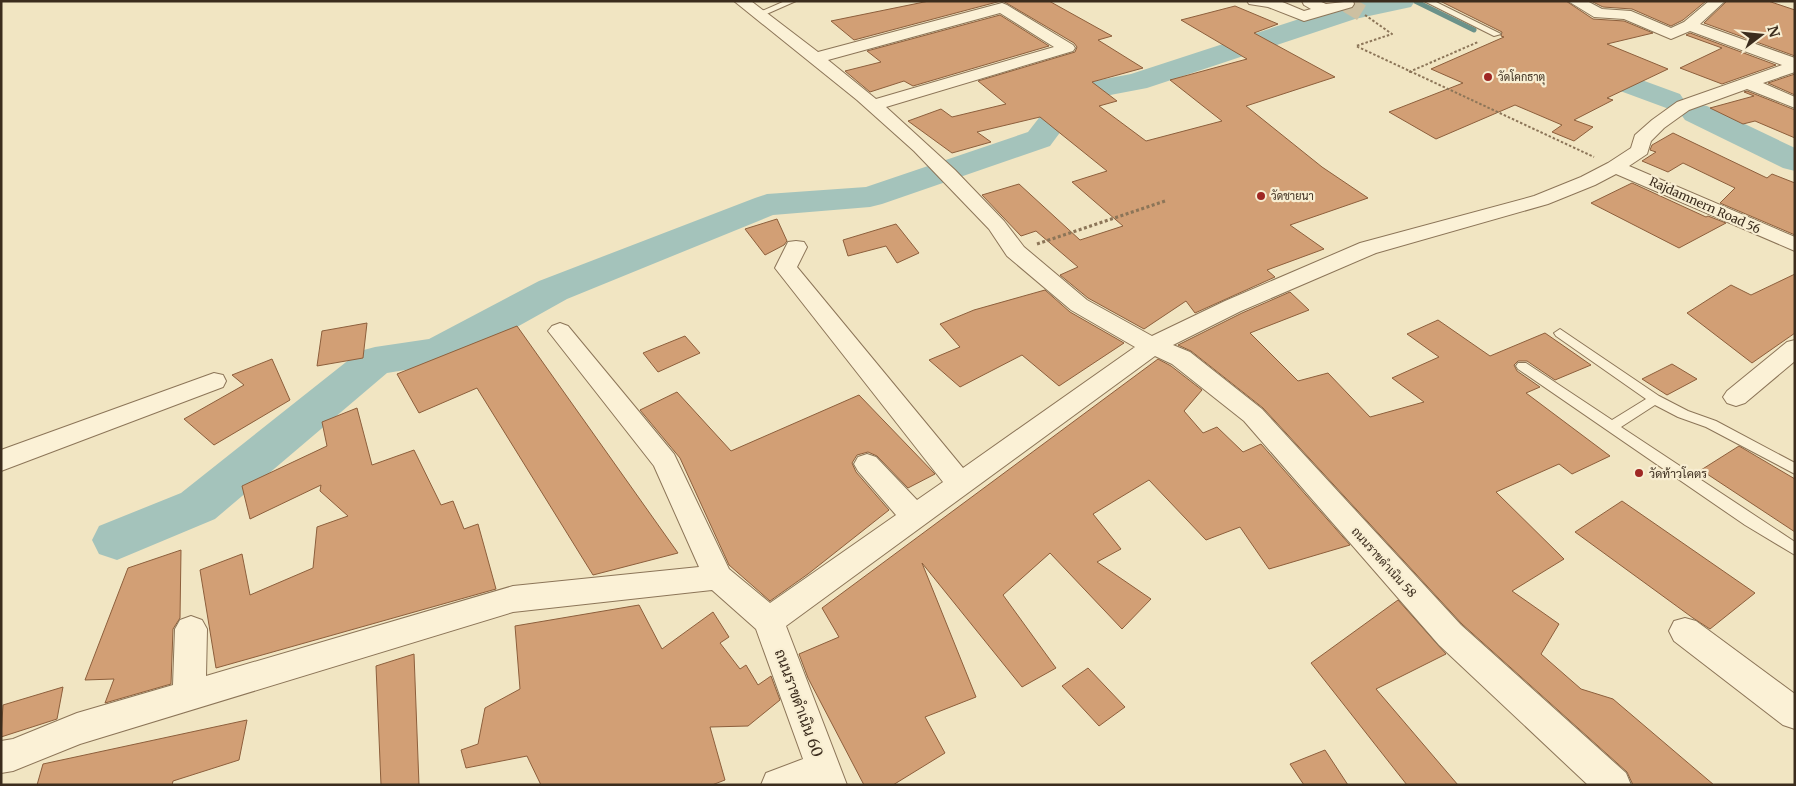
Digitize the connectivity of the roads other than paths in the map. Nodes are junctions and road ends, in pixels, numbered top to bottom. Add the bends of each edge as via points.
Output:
1 (741, 1) edge
2 (792, 1) edge
3 (1254, 1) edge
4 (1308, 1) edge
5 (1428, 1) edge
6 (1575, 1) edge
7 (1718, 1) edge
8 (1347, 4) dead end
9 (996, 5) edge
10 (1324, 9) junction
11 (759, 14) junction
12 (1689, 26) junction
13 (1497, 34) road end
14 (816, 58) junction
15 (1795, 65) edge
16 (1747, 83) junction
17 (1795, 103) edge
18 (873, 105) junction
19 (1615, 167) junction
20 (1795, 245) edge
21 (796, 247) dead end
22 (560, 331) dead end
23 (1560, 333) dead end
24 (1152, 346) junction
25 (1795, 348) edge
26 (1522, 366) dead end
27 (214, 381) dead end
28 (1736, 397) dead end
29 (1655, 399) junction
30 (1611, 427) junction
31 (1, 461) edge
32 (867, 464) dead end
33 (1795, 469) edge
34 (961, 484) junction
35 (915, 517) junction
36 (1795, 549) edge
37 (718, 577) junction
38 (769, 621) junction
39 (191, 629) dead end
40 (1685, 631) dead end
41 (189, 696) junction
42 (1795, 714) edge
43 (5, 761) edge
44 (827, 777) edge
45 (778, 785) edge
46 (1614, 785) edge

1 - 11 street, ถนนราขดำเนิน 58
2 - 11 lane
3 - 10 street via 1271,3 1304,16
4 - 10 street
5 - 13 lane
6 - 12 street via 1600,14 1626,14 1671,34
7 - 12 street
8 - 10 street
9 - 14 street
9 - 18 street via 1067,48
11 - 14 street, ถนนราขดำเนิน 58
12 - 15 street
14 - 18 street, ถนนราขดำเนิน 58
15 - 16 street
16 - 17 street
16 - 19 street via 1683,106 1642,139 1640,150
18 - 24 street, ถนนราขดำเนิน 58 via 966,192 1010,241 1015,252 1079,306
19 - 20 street, Rajdamnern Road 56
19 - 24 street via 1541,200 1368,248 1233,306
21 - 34 street via 786,268
22 - 37 street via 665,461
23 - 29 lane
24 - 34 street
24 - 46 street, ถนนราขดำเนิน 58 via 1181,358 1253,415 1450,635
25 - 28 street
26 - 30 lane
27 - 31 street
29 - 30 lane
29 - 33 lane via 1711,424
30 - 36 lane
32 - 35 street
34 - 35 street
35 - 38 street
37 - 38 street
37 - 41 street via 513,599
38 - 44 street, ถนนราขดำเนิน 60
39 - 41 street
40 - 42 street
41 - 43 street via 77,730
44 - 45 street

